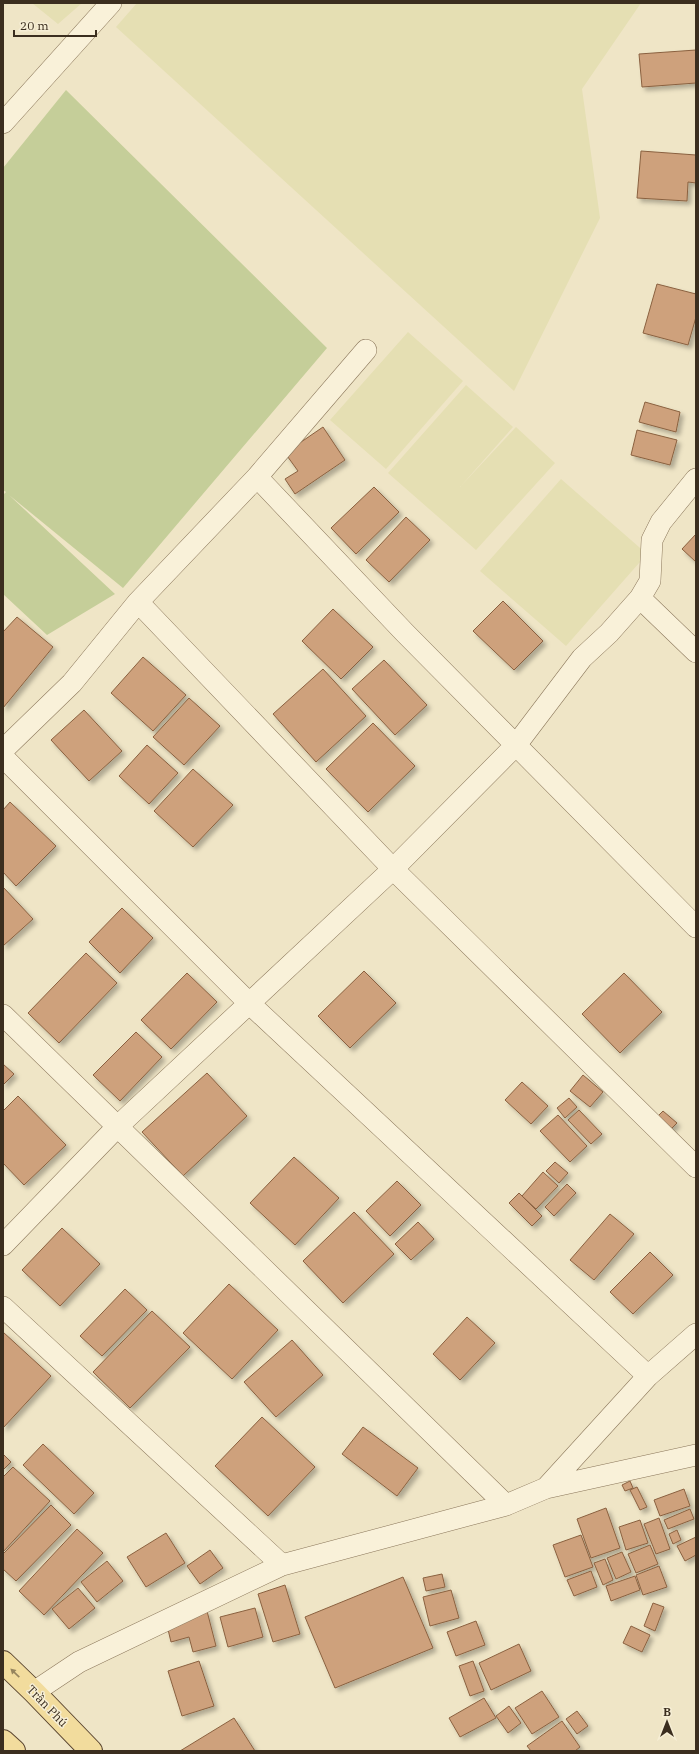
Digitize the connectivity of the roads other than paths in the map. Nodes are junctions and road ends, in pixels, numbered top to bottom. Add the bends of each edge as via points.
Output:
1 (111, 3) edge
2 (3, 123) edge
3 (366, 350) dead end
4 (257, 477) junction
5 (696, 479) edge
6 (640, 598) junction
7 (138, 602) junction
8 (696, 652) edge
9 (516, 745) junction
10 (3, 750) edge
11 (3, 757) edge
12 (393, 869) junction
13 (696, 927) edge
14 (250, 1004) junction
15 (3, 1015) edge
16 (118, 1126) junction
17 (696, 1167) edge
18 (3, 1245) edge
19 (3, 1308) edge
20 (696, 1334) edge
21 (648, 1376) junction
22 (696, 1455) edge
23 (546, 1488) junction
24 (506, 1505) junction
25 (282, 1566) junction
26 (3, 1662) edge
27 (34, 1692) junction
28 (3, 1740) edge
29 (14, 1751) edge
30 (91, 1751) edge

1 - 2 street
3 - 4 street
4 - 7 street
4 - 9 street
5 - 6 street via 661,522 652,540 650,581
6 - 8 street
6 - 9 street via 609,633 582,658
7 - 10 street via 72,683
7 - 12 street
9 - 12 street
9 - 13 street
11 - 14 street
12 - 14 street
12 - 17 street
14 - 16 street
14 - 21 street
15 - 16 street
16 - 18 street
16 - 24 street
19 - 25 street
20 - 21 street
21 - 23 street
22 - 23 street
23 - 24 street
24 - 25 street
25 - 27 street via 79,1662
27 -> 26 main road, Trần Phú
27 - 30 main road, Trần Phú
28 - 29 main road

